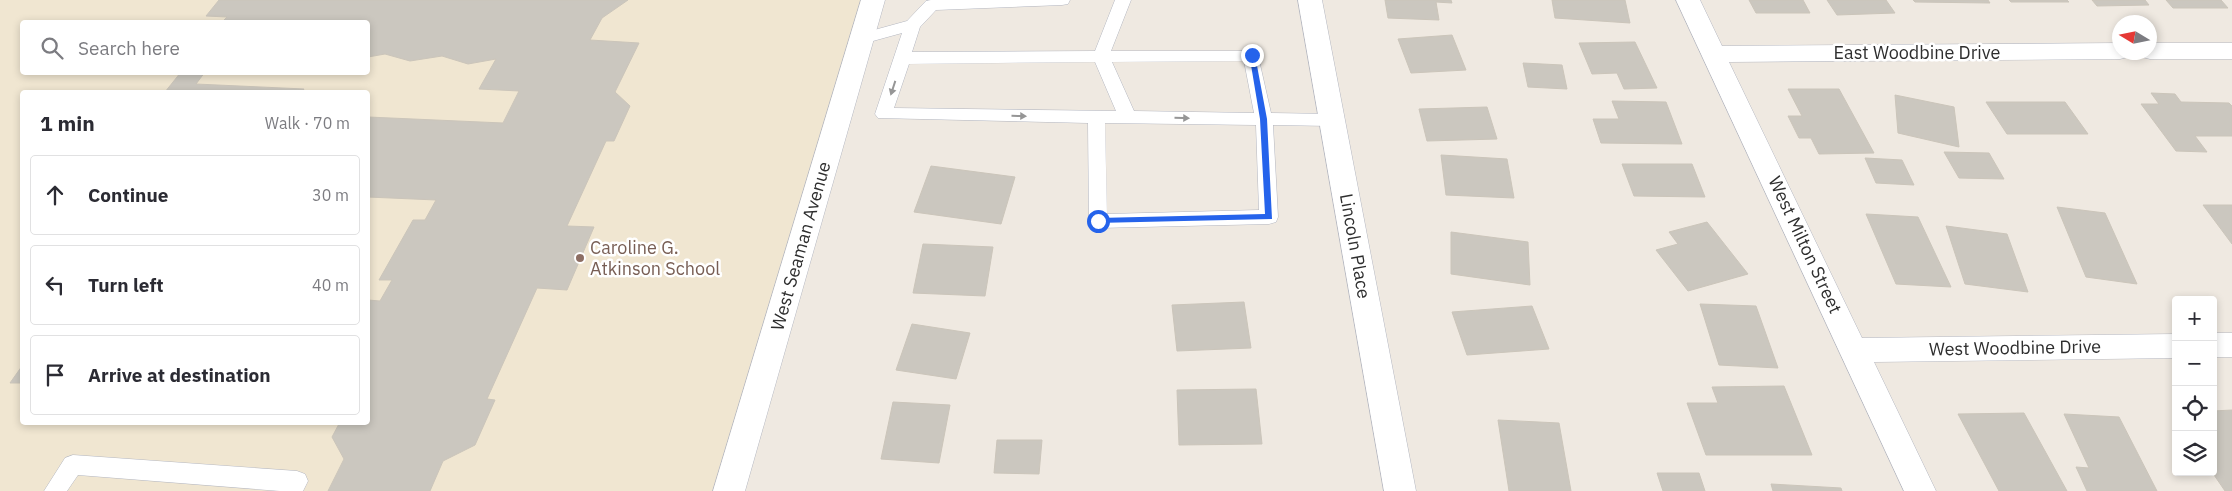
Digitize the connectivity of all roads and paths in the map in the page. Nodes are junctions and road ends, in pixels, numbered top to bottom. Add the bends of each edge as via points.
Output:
1 (873, 0) edge
2 (1062, 0) edge
3 (1123, 0) edge
4 (1310, 0) edge
5 (1688, 0) edge
6 (912, 25) junction
7 (862, 39) junction
8 (2112, 51) edge
9 (2157, 51) edge
10 (2232, 51) edge
11 (1714, 54) junction
12 (1101, 56) junction
13 (902, 58) junction
14 (1096, 117) junction
15 (1128, 118) junction
16 (1264, 119) junction
17 (1331, 120) junction
18 (2217, 345) edge
19 (2232, 345) edge
20 (2172, 346) edge
21 (1855, 350) junction
22 (55, 491) edge
23 (291, 491) edge
24 (729, 491) edge
25 (1400, 491) edge
26 (1920, 491) edge

1 - 7 street, West Seaman Avenue
2 - 6 lane via 932,5
3 - 12 lane
4 - 17 street, Lincoln Place
5 - 11 street, West Milton Street
6 - 7 lane
6 - 13 lane
7 - 24 street, West Seaman Avenue
8 - 11 street, East Woodbine Drive
9 - 10 street
11 - 21 street, West Milton Street
12 - 13 lane
12 - 15 lane
12 - 16 lane via 1252,55
13 -> 14 lane via 884,114
14 - 15 lane
14 - 16 lane via 1098,221 1269,217
15 -> 16 lane
16 - 17 lane
17 - 25 street, Lincoln Place
18 - 19 street
20 - 21 street, West Woodbine Drive
21 - 26 street, West Milton Street
22 - 23 lane via 73,465 297,481

